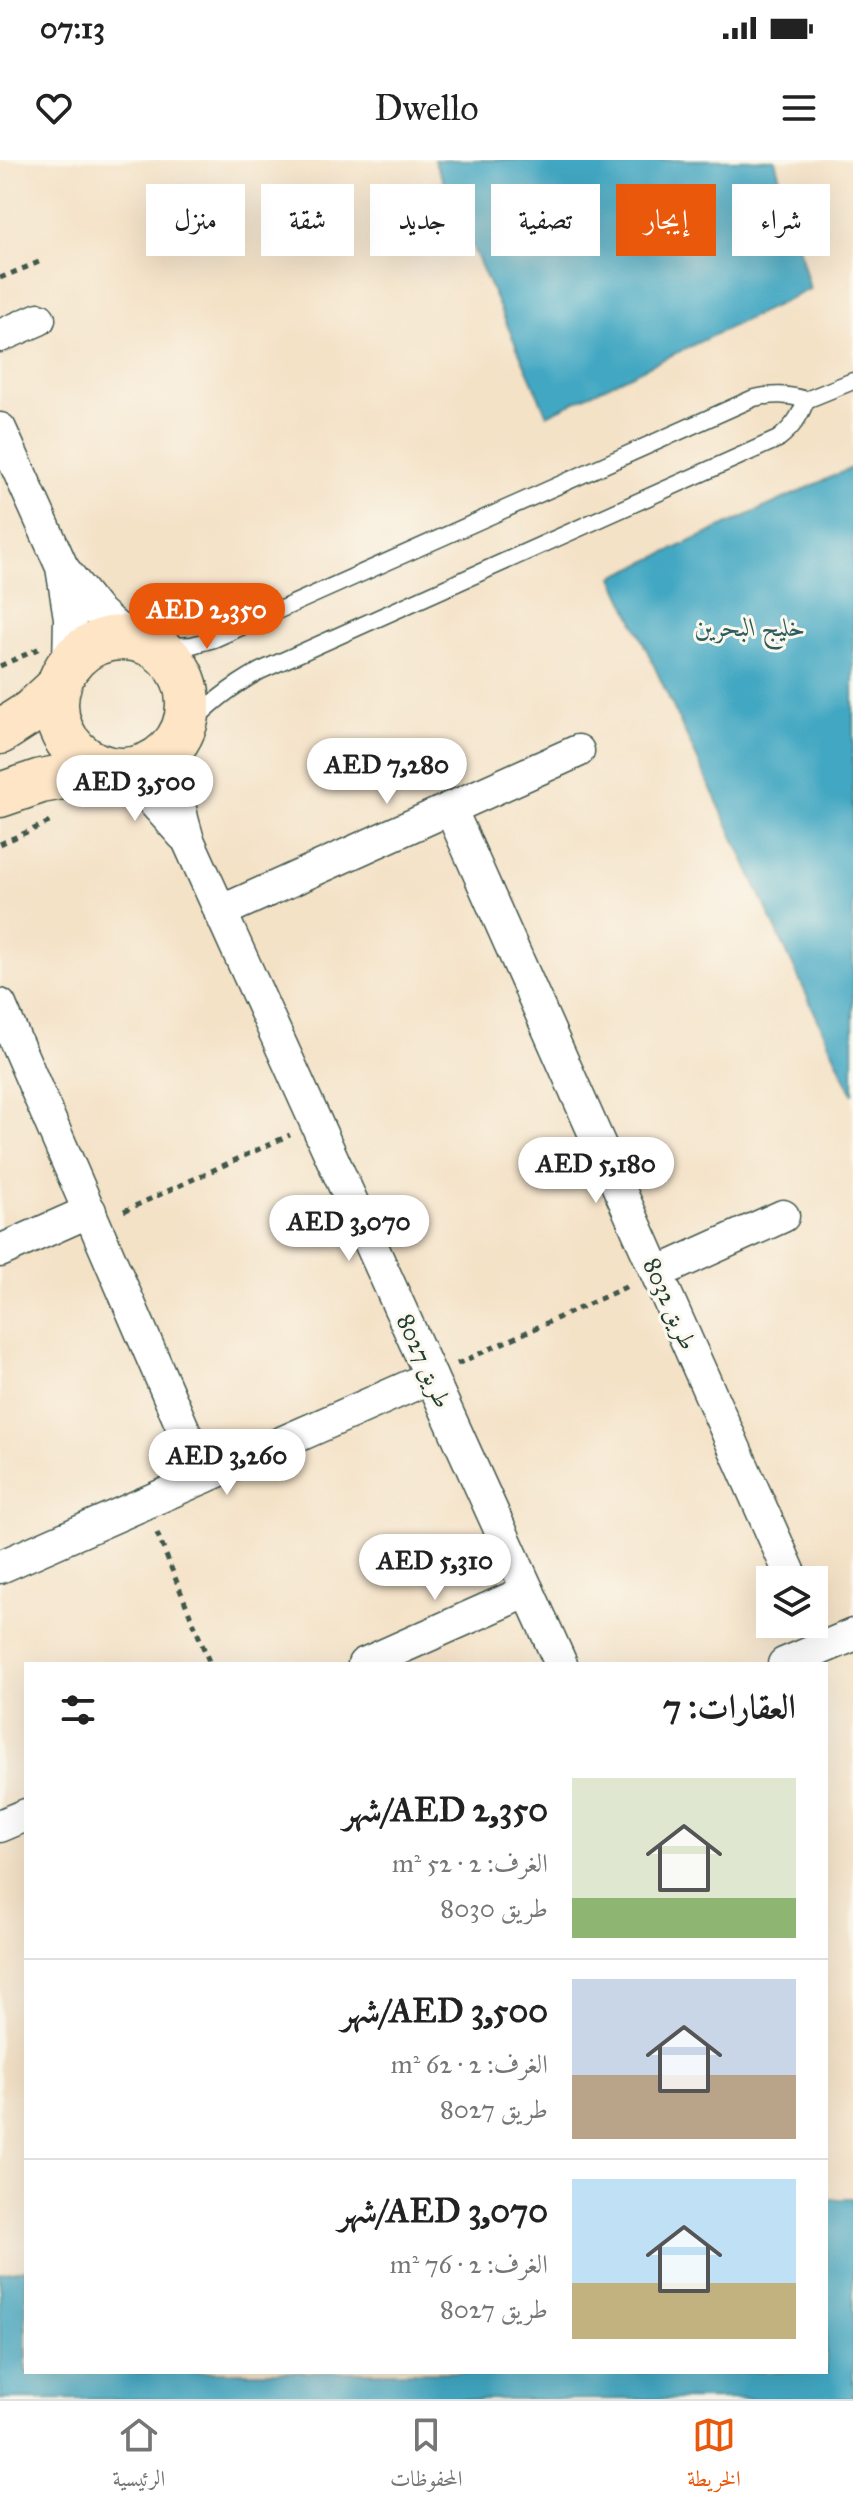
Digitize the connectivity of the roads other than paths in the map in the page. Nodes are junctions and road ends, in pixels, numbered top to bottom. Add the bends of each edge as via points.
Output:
1 (39, 319) dead end
2 (0, 336) edge
3 (853, 381) edge
4 (806, 400) junction
5 (0, 429) edge
6 (62, 567) junction
7 (151, 644) junction
8 (63, 676) junction
9 (0, 732) edge
10 (179, 739) junction
11 (578, 751) dead end
12 (113, 769) junction
13 (0, 795) edge
14 (450, 808) junction
15 (188, 840) junction
16 (220, 912) junction
17 (1, 1008) edge
18 (783, 1216) dead end
19 (92, 1218) junction
20 (0, 1251) edge
21 (657, 1273) junction
22 (431, 1377) junction
23 (204, 1477) junction
24 (787, 1566) edge
25 (0, 1567) edge
26 (528, 1591) junction
27 (853, 1635) edge
28 (828, 1636) edge
29 (816, 1638) edge
30 (368, 1662) edge
31 (560, 1662) edge
32 (786, 1662) edge
33 (24, 1816) edge
34 (0, 1826) edge

1 - 2 street
3 - 4 lane
4 - 7 lane via 775,394 754,398 214,639 192,645
4 - 10 lane via 778,439 260,671 204,709
5 - 6 street
6 - 7 street via 116,628
6 - 8 street via 70,618
7 - 8 street via 124,637 103,640 84,649
7 - 10 street via 183,675 189,712
8 - 9 street via 31,712
8 - 12 street via 55,706 66,739 91,763
10 - 12 street via 149,765
10 - 15 street, طريق 8027 via 174,778
11 - 14 street
12 - 13 street via 41,781
12 - 15 street, طريق 8027 via 144,791
14 - 16 street
14 - 21 street, طريق 8032
15 - 16 street, طريق 8027
16 - 22 street, طريق 8027
17 - 19 street
18 - 21 street
19 - 20 street
19 - 23 street
21 - 24 street, طريق 8032
22 - 23 street
22 - 26 street, طريق 8027
23 - 25 street
26 - 30 street
26 - 31 street, طريق 8027
27 - 28 street
29 - 32 street
33 - 34 street

